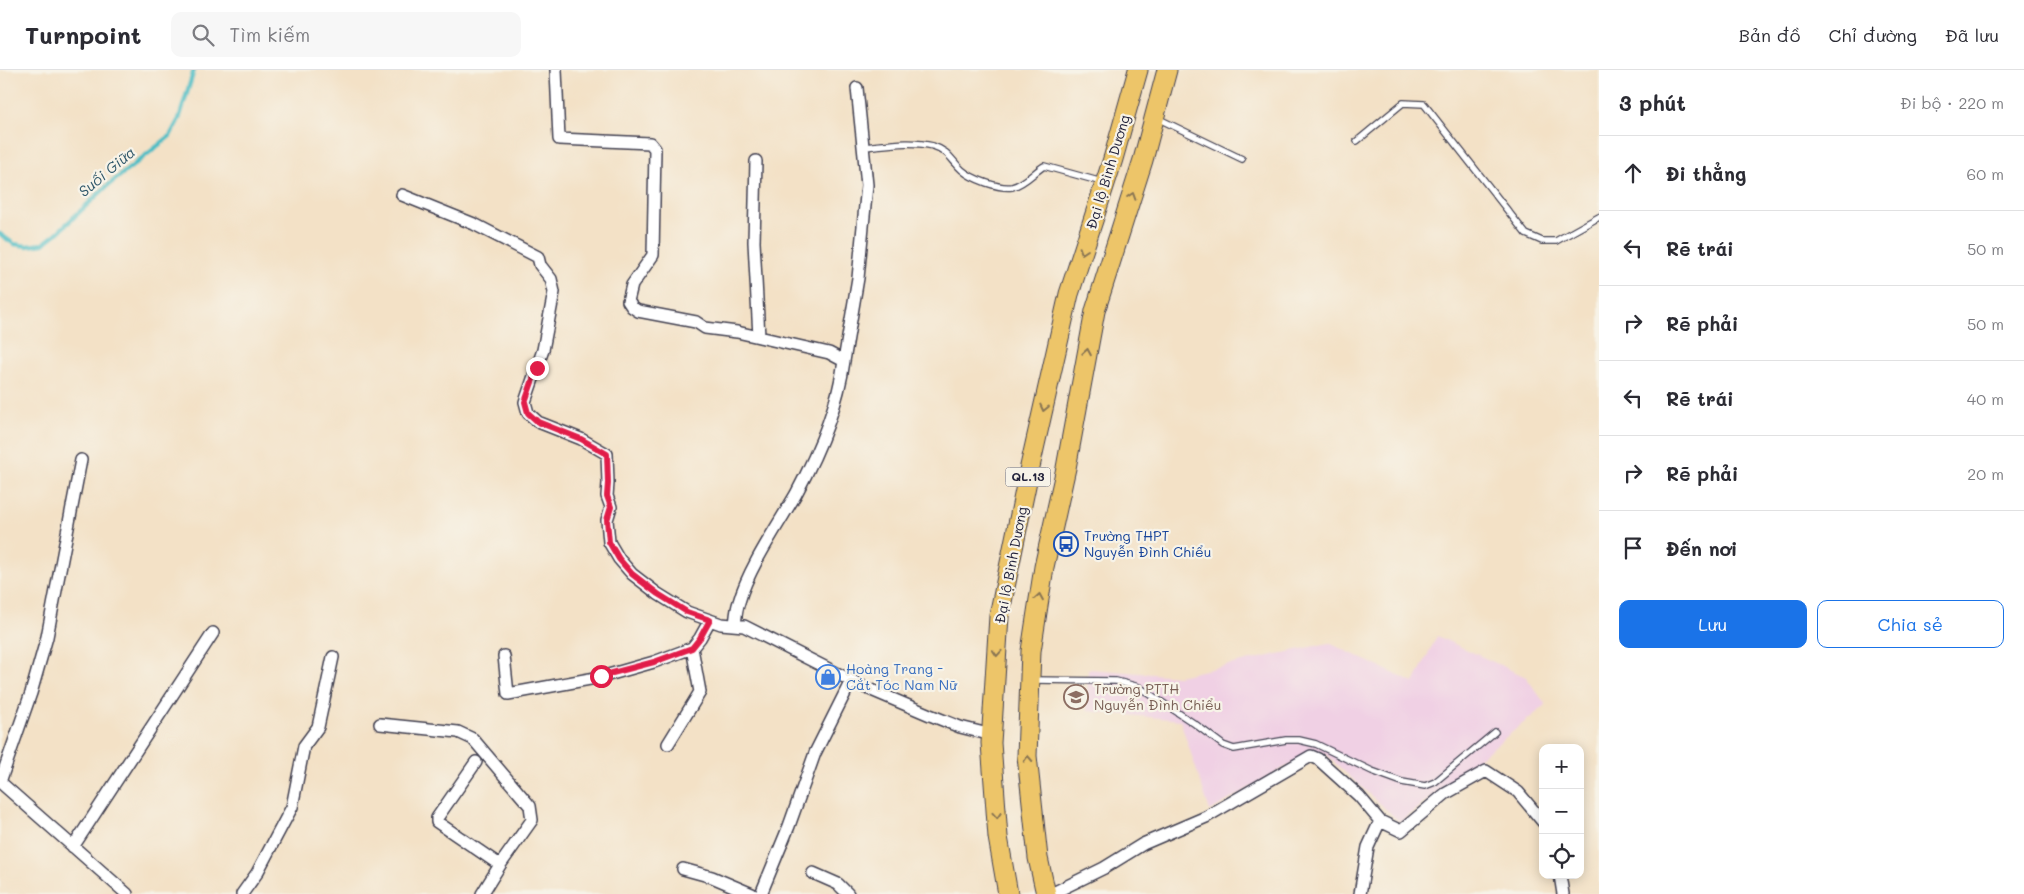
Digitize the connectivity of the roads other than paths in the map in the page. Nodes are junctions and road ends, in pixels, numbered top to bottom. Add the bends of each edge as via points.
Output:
1 (556, 70) edge
2 (1138, 70) edge
3 (1167, 70) edge
4 (857, 88) dead end
5 (1155, 117) junction
6 (1357, 141) dead end
7 (864, 147) junction
8 (1242, 159) dead end
9 (756, 161) dead end
10 (1105, 183) junction
11 (402, 195) dead end
12 (1599, 217) edge
13 (758, 337) junction
14 (844, 361) junction
15 (81, 460) dead end
16 (710, 620) junction
17 (735, 625) junction
18 (213, 633) dead end
19 (692, 648) junction
20 (504, 656) dead end
21 (333, 657) dead end
22 (1030, 680) junction
23 (851, 681) junction
24 (380, 724) dead end
25 (1496, 732) dead end
26 (992, 735) junction
27 (668, 744) dead end
28 (476, 762) dead end
29 (0, 782) edge
30 (1539, 817) edge
31 (1380, 821) junction
32 (73, 847) junction
33 (500, 865) junction
34 (683, 869) dead end
35 (813, 873) dead end
36 (1561, 879) edge
37 (127, 894) edge
38 (242, 894) edge
39 (482, 894) edge
40 (752, 894) edge
41 (761, 894) edge
42 (848, 894) edge
43 (1008, 894) edge
44 (1046, 894) edge
45 (1051, 894) edge
46 (1360, 894) edge
47 (1563, 894) edge

1 - 13 street via 558,139 650,143 655,149 653,255 632,285 628,301 632,307 638,311 696,322 705,328
2 - 10 highway, Đại lộ Bình Dương / QL.13
3 - 5 highway, Đại lộ Bình Dương / QL.13
4 - 7 street
5 - 8 lane
22 -> 5 highway, Đại lộ Bình Dương / QL.13 via 1031,651 1044,567 1095,311
6 - 12 lane via 1403,103 1424,104 1526,234 1542,241 1556,241
7 - 10 lane via 901,143 934,147 950,154 962,170 976,180 996,185 1012,187 1044,166
7 - 14 street via 867,185 858,278
9 - 13 street via 754,242
10 -> 26 highway, Đại lộ Bình Dương / QL.13 via 1069,294 999,616
11 - 16 street via 474,224 538,257 551,279 554,292 543,350 525,402 528,413 538,422 581,439 607,454 607,496 611,507 607,520 609,542 619,559 658,594 687,612
13 - 14 street via 829,353
14 - 17 street via 829,420 797,491 738,602
15 - 29 street via 47,637
16 - 17 street
16 - 19 street
17 - 23 street via 744,626
18 - 32 street
19 - 20 street via 601,676 508,694
19 - 27 street via 700,692
21 - 38 street via 318,727 304,746 292,807 257,873
22 - 25 lane via 1116,681 1131,685 1234,749 1300,740 1412,785 1425,786 1435,782
44 -> 22 highway, Đại lộ Bình Dương / QL.13 via 1038,858 1027,756
23 - 26 street via 960,727
23 - 41 street via 815,753
24 - 33 street via 458,732 482,748 530,806 532,814 532,820
26 -> 43 highway, Đại lộ Bình Dương / QL.13 via 998,836
28 - 33 street via 437,822
29 - 32 street
30 - 31 street via 1518,792 1486,771 1445,794 1401,831
31 - 45 street via 1338,776 1311,756 1206,817 1143,844
31 - 46 street via 1368,847
32 - 37 street
33 - 39 street
34 - 40 street
35 - 42 street via 838,884
36 - 47 street

